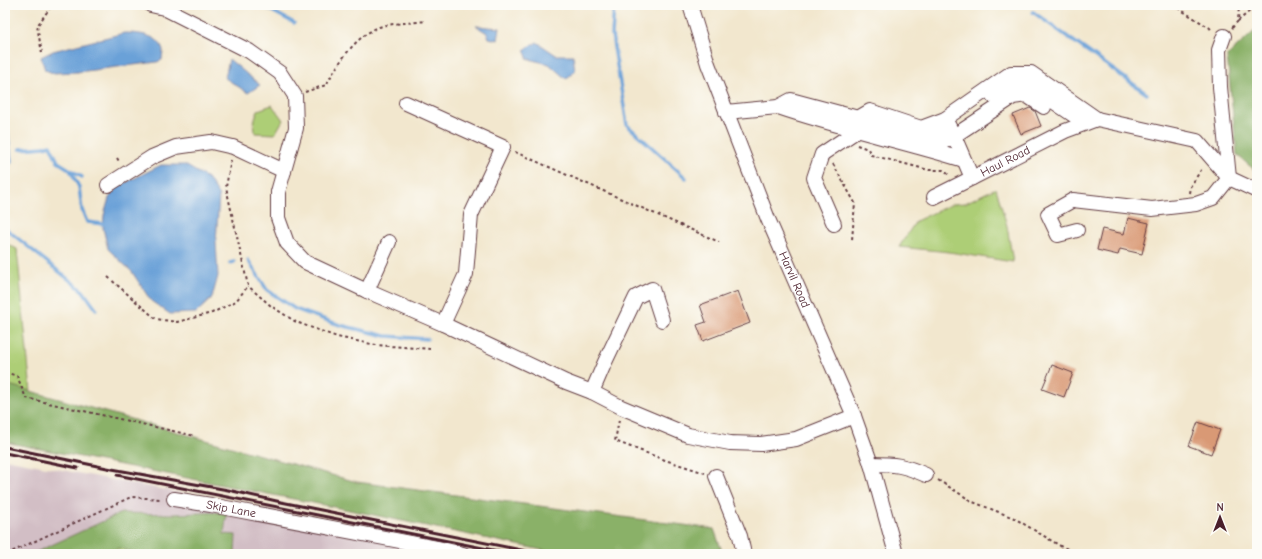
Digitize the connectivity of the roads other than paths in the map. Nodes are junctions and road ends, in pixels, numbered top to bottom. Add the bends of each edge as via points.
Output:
1 (151, 5) edge
2 (690, 5) edge
3 (1224, 36) road end
4 (406, 102) dead end
5 (726, 112) junction
6 (1086, 122) junction
7 (858, 124) junction
8 (949, 127) junction
9 (964, 160) junction
10 (284, 171) junction
11 (972, 178) junction
12 (1228, 178) junction
13 (108, 184) dead end
14 (1257, 191) edge
15 (934, 197) dead end
16 (834, 224) dead end
17 (1076, 230) dead end
18 (389, 242) dead end
19 (367, 291) junction
20 (662, 320) dead end
21 (443, 324) junction
22 (592, 392) junction
23 (854, 416) junction
24 (871, 464) junction
25 (926, 475) road end
26 (716, 476) road end
27 (174, 499) road end
28 (463, 554) edge
29 (744, 554) edge
30 (896, 554) edge

1 - 10 street via 164,8 249,51 280,73 295,96 296,128
2 - 5 street, Harvil Road
3 - 12 street via 1219,50 1220,87
4 - 21 street via 503,147 471,215 466,274
5 - 7 street via 778,107 791,100
5 - 23 street, Harvil Road via 783,255
6 - 8 street via 1026,95 1013,97
6 - 8 street via 1032,73 1011,73
6 - 11 street, Haul Road
6 - 12 street via 1196,141
7 - 8 street via 921,139
7 - 8 street via 870,111 921,128
7 - 9 street
7 - 16 street via 822,154 814,178
8 - 9 street, Haul Road
9 - 11 street, Haul Road
10 - 13 street via 233,147 210,142 176,147 152,157
10 - 19 street via 278,192 278,218 287,243 305,262
11 - 15 street
12 - 14 street
12 - 17 street via 1213,198 1196,204 1152,209 1073,200 1048,214 1058,235
18 - 19 street
19 - 21 street
20 - 22 street via 652,289 636,297
21 - 22 street via 554,377
22 - 23 street via 688,435 730,443 761,444 796,439
23 - 24 street, Harvil Road
24 - 25 street via 906,466
24 - 30 street, Harvil Road
26 - 29 street via 740,536
27 - 28 street, Skip Lane via 211,504

